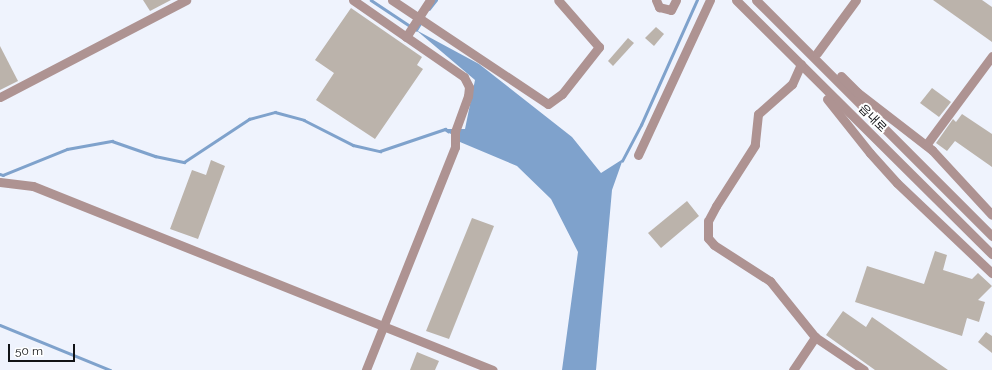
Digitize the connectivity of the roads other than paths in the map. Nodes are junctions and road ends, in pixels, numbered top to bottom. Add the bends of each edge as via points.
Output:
1 (186, 0) edge
2 (353, 0) edge
3 (392, 0) edge
4 (430, 0) edge
5 (558, 0) edge
6 (656, 0) edge
7 (676, 0) edge
8 (710, 0) edge
9 (736, 0) edge
10 (756, 0) edge
11 (760, 0) edge
12 (856, 0) edge
13 (418, 17) junction
14 (778, 21) junction
15 (406, 37) junction
16 (817, 53) junction
17 (992, 56) edge
18 (801, 64) junction
19 (0, 97) edge
20 (926, 145) junction
21 (638, 155) dead end
22 (0, 182) edge
23 (992, 215) edge
24 (992, 236) edge
25 (992, 254) edge
26 (992, 273) edge
27 (383, 326) junction
28 (816, 337) junction
29 (366, 370) edge
30 (492, 370) edge
31 (793, 370) edge
32 (864, 370) edge

1 - 19 street
2 - 15 street
3 - 13 street
4 - 13 street
5 - 13 street via 599,47 562,94 548,104
6 - 7 street via 659,7 671,10
8 - 21 street
9 - 18 street, 읍내로
10 - 14 street, 읍내로
11 - 14 street
12 - 16 street
13 - 15 street
14 - 16 street
14 - 24 street, 읍내로
15 - 27 street via 464,77 469,87 455,132 455,147
16 - 20 street via 857,92
17 - 20 street
18 - 25 street, 읍내로
18 - 26 street via 804,77 847,123 870,153
18 - 28 street via 792,84 758,114 755,145 716,206 708,222 708,238 714,245 770,281
20 - 23 street
22 - 27 street via 33,186
27 - 29 street
27 - 30 street
28 - 31 street
28 - 32 street

